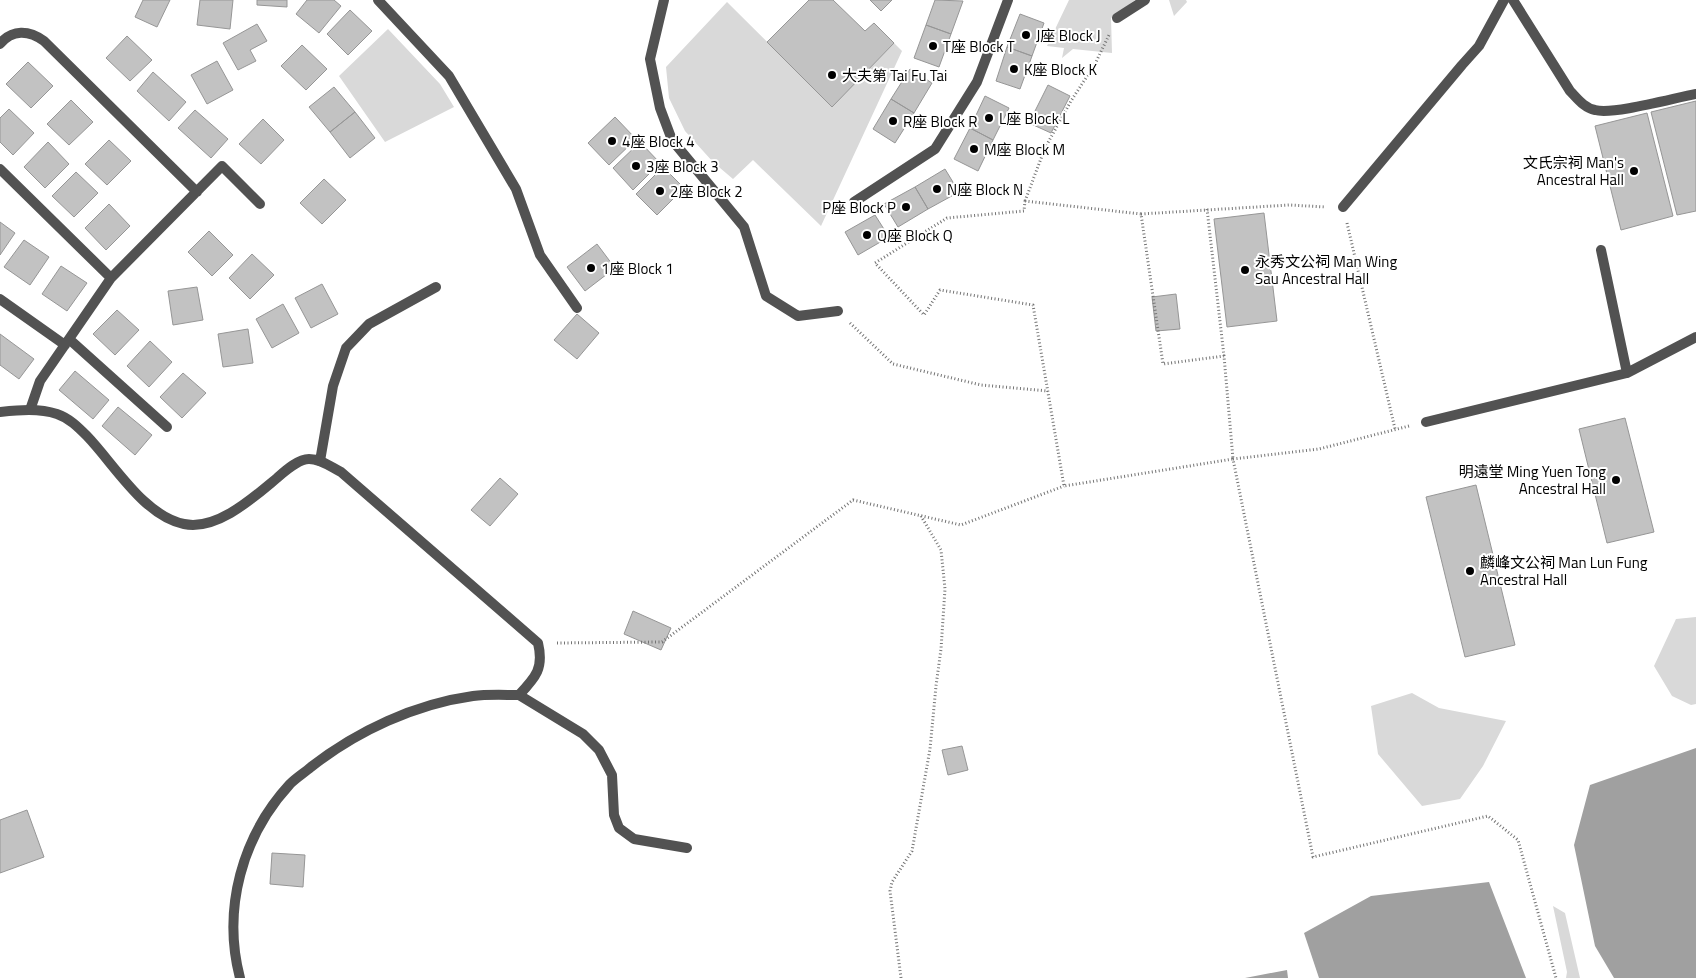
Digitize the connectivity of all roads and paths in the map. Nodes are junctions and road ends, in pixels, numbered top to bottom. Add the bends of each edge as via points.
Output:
1 (378, 0) edge
2 (664, 0) edge
3 (1008, 0) edge
4 (1145, 0) edge
5 (1504, 0) edge
6 (1513, 0) edge
7 (1117, 18) joint
8 (0, 44) edge
9 (1696, 94) edge
10 (0, 169) edge
11 (197, 192) junction
12 (1025, 200) junction
13 (854, 202) dead end
14 (260, 204) dead end
15 (1343, 207) junction
16 (1207, 210) junction
17 (1141, 214) junction
18 (1601, 250) dead end
19 (111, 278) junction
20 (436, 287) dead end
21 (0, 299) edge
22 (577, 308) dead end
23 (838, 311) joint
24 (1696, 337) edge
25 (67, 342) junction
26 (1224, 356) junction
27 (1627, 373) junction
28 (1048, 391) junction
29 (30, 410) junction
30 (0, 412) edge
31 (1426, 422) joint
32 (167, 427) dead end
33 (1396, 429) junction
34 (1233, 460) junction
35 (320, 461) junction
36 (1064, 486) junction
37 (921, 516) junction
38 (538, 643) junction
39 (519, 695) junction
40 (687, 848) dead end
41 (240, 978) edge
42 (901, 978) edge
43 (1556, 978) edge

1 - 22 street via 449,76 516,189 540,255
2 - 23 street via 650,59 660,108 672,140 744,227 766,296 798,316
3 - 13 street via 977,82 935,149
4 - 7 street
5 - 15 street via 1480,46
6 - 9 street via 1570,91 1581,103 1594,110 1612,110
7 - 12 path via 1095,64 1070,101 1045,148
8 - 11 street via 11,35 22,32 34,34 44,41
10 - 19 street
11 - 14 street via 222,166
11 - 19 street
12 - 17 path
12 - 28 path via 1024,211 947,218 875,263 924,315 940,290 1033,305
15 - 16 path via 1289,205
15 - 33 path
16 - 17 path
16 - 26 path
17 - 26 path via 1164,364
18 - 27 street
19 - 25 street
20 - 35 street via 369,324 346,348 333,386
21 - 25 street
23 - 28 path via 894,364 981,385
24 - 27 street
25 - 29 street via 40,381
25 - 32 street
26 - 34 path
27 - 31 street
28 - 36 path
29 - 30 street
29 - 35 street via 58,414 72,422 147,503 163,516 184,524 206,523 224,516 286,470 306,459
31 - 33 path
33 - 34 path via 1318,449
34 - 36 path
34 - 43 path via 1313,857 1488,816 1518,840
35 - 38 street via 341,472
36 - 37 path via 962,525
37 - 38 path via 853,500 662,642
37 - 42 path via 941,550 945,589 930,749 912,851 892,882 890,891
38 - 39 street via 542,658 536,677
39 - 40 street via 583,734 599,750 612,775 614,815 619,828 634,839
39 - 41 street via 474,696 432,705 376,726 329,753 291,783 261,822 242,866 232,914

